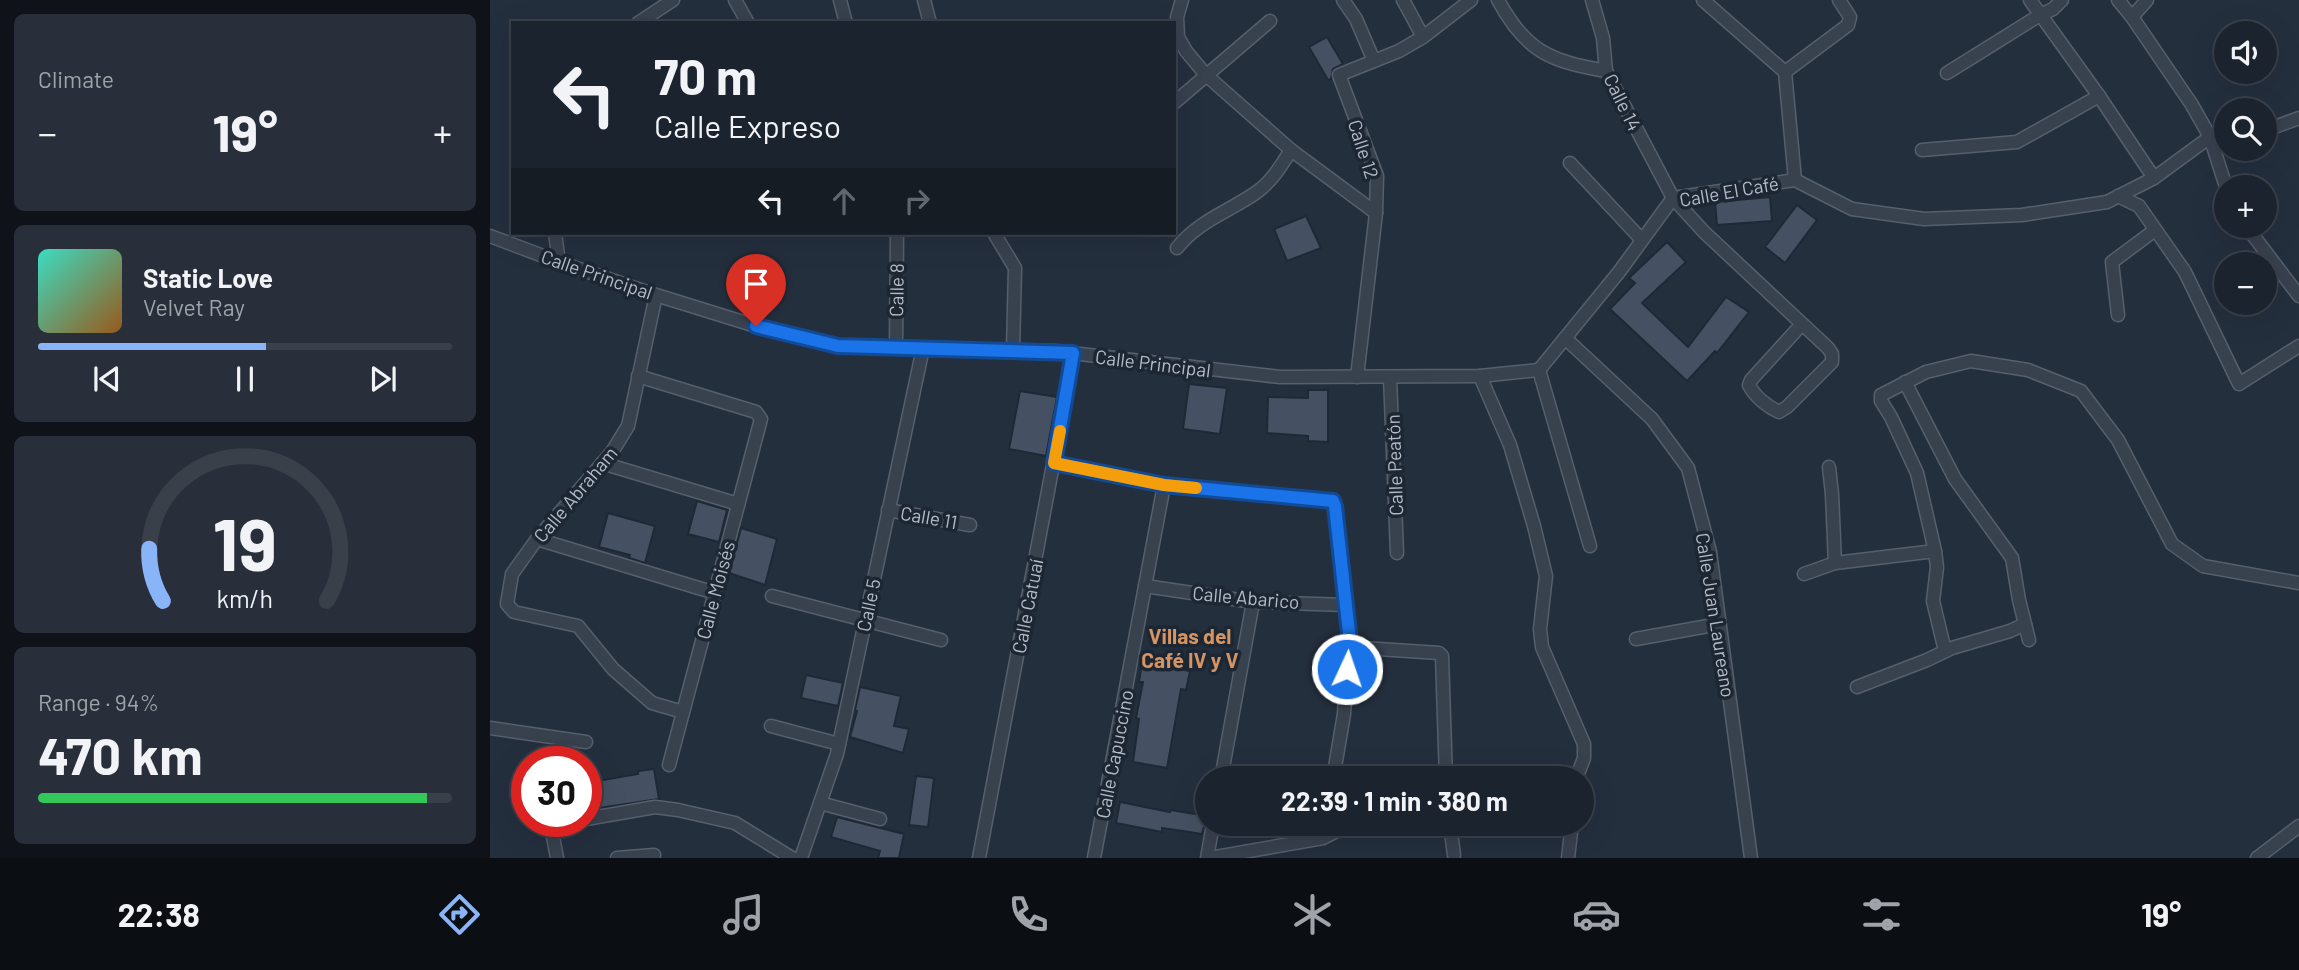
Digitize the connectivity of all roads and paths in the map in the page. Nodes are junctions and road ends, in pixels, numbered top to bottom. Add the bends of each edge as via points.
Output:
1 (673, 0) edge
2 (735, 0) edge
3 (840, 0) edge
4 (924, 0) edge
5 (1343, 0) edge
6 (1403, 0) edge
7 (1471, 0) edge
8 (1498, 0) edge
9 (1592, 0) edge
10 (1703, 0) edge
11 (1839, 0) edge
12 (2030, 0) edge
13 (2062, 0) edge
14 (2118, 0) edge
15 (2147, 0) edge
16 (1179, 1) edge
17 (2040, 15) junction
18 (2132, 17) junction
19 (641, 21) edge
20 (747, 21) edge
21 (845, 21) edge
22 (929, 21) edge
23 (1270, 21) dead end
24 (1423, 37) junction
25 (1374, 61) junction
26 (1606, 71) junction
27 (1785, 72) junction
28 (1947, 73) dead end
29 (1206, 75) junction
30 (2099, 96) junction
31 (1176, 101) edge
32 (2299, 118) edge
33 (2277, 126) edge
34 (2214, 136) edge
35 (2210, 137) junction
36 (1291, 150) junction
37 (1922, 150) dead end
38 (1570, 163) dead end
39 (2222, 175) edge
40 (2154, 178) junction
41 (1795, 180) junction
42 (2118, 196) junction
43 (1672, 198) junction
44 (1376, 214) junction
45 (2155, 229) junction
46 (555, 235) edge
47 (897, 235) edge
48 (995, 235) edge
49 (490, 236) edge
50 (2255, 238) edge
51 (1642, 240) junction
52 (1177, 248) dead end
53 (559, 262) junction
54 (656, 295) junction
55 (2299, 296) edge
56 (2118, 315) dead end
57 (1802, 324) junction
58 (1565, 338) junction
59 (2299, 346) edge
60 (895, 348) junction
61 (923, 348) junction
62 (1013, 350) junction
63 (1073, 353) junction
64 (1539, 370) junction
65 (638, 376) junction
66 (1480, 376) junction
67 (1357, 377) junction
68 (1390, 377) junction
69 (1905, 382) junction
70 (602, 463) junction
71 (1054, 463) junction
72 (1829, 467) dead end
73 (1164, 485) junction
74 (738, 504) junction
75 (888, 510) junction
76 (970, 525) dead end
77 (537, 539) junction
78 (1590, 546) dead end
79 (1935, 551) junction
80 (1397, 553) dead end
81 (1835, 563) junction
82 (1804, 574) dead end
83 (2299, 583) edge
84 (1145, 586) junction
85 (715, 593) junction
86 (772, 596) dead end
87 (1253, 602) junction
88 (1346, 604) junction
89 (865, 620) junction
90 (1720, 624) junction
91 (2025, 624) junction
92 (1636, 639) dead end
93 (941, 640) dead end
94 (2029, 640) dead end
95 (1348, 647) junction
96 (1945, 651) junction
97 (1857, 687) dead end
98 (683, 712) junction
99 (771, 726) dead end
100 (490, 728) edge
101 (586, 742) dead end
102 (839, 744) junction
103 (669, 765) dead end
104 (1223, 766) edge
105 (1335, 766) edge
106 (1446, 766) edge
107 (1581, 766) edge
108 (820, 803) junction
109 (602, 816) edge
110 (880, 819) dead end
111 (2299, 825) edge
112 (1212, 836) edge
113 (1327, 836) edge
114 (1452, 836) edge
115 (1571, 836) edge
116 (553, 837) edge
117 (1323, 838) joint
118 (654, 855) dead end
119 (1454, 855) dead end
120 (557, 858) edge
121 (617, 858) edge
122 (792, 858) edge
123 (801, 858) edge
124 (979, 858) edge
125 (1094, 858) edge
126 (1209, 858) edge
127 (1568, 858) edge
128 (1751, 858) edge
129 (2257, 858) edge

1 - 19 street
2 - 20 street
3 - 21 street
4 - 22 street
5 - 25 street
6 - 24 street
7 - 24 street, Calle 12
8 - 26 street via 1522,37 1536,49 1578,66
9 - 26 street, Calle 14
10 - 27 street
11 - 27 street via 1850,17 1848,25
12 - 17 street
13 - 17 street
14 - 18 street
15 - 18 street
16 - 29 street via 1178,37
17 - 28 street
17 - 30 street
18 - 35 street
23 - 29 street
24 - 25 street, Calle 12
25 - 44 street, Calle 12 via 1339,75 1377,176
26 - 43 street, Calle 14
27 - 41 street
29 - 31 street
29 - 36 street
30 - 37 street via 2017,142
30 - 40 street
32 - 33 street
34 - 35 street, Calle El Café
35 - 39 street
35 - 40 street, Calle El Café
36 - 44 street
36 - 52 street via 1258,192 1207,221
38 - 51 street
40 - 42 street, Calle El Café
41 - 42 street, Calle El Café via 1852,209 1924,219 2022,215 2107,202
41 - 43 street, Calle El Café
42 - 45 street via 2139,206
43 - 51 street, Calle El Café
43 - 57 street, Calle 14
44 - 67 street, Calle 12
45 - 56 street via 2112,262
45 - 59 street via 2186,272 2239,384
46 - 53 street
47 - 60 street, Calle 8
48 - 62 street via 1015,268
49 - 53 street, Calle Principal
50 - 55 street
51 - 58 street, Calle El Café
53 - 54 street, Calle Principal
54 - 60 street, Calle Principal via 838,346
54 - 65 street, Calle Abraham
57 - 57 street, Calle 14 via 1749,385 1779,412 1832,362 1828,348
58 - 64 street, Calle El Café
58 - 90 street, Calle Juan Laureano via 1652,419 1688,468 1710,552
60 - 61 street, Calle Principal
61 - 62 street, Calle Principal
61 - 75 street, Calle 5
62 - 63 street, Calle Principal
63 - 67 street, Calle Principal via 1280,377
63 - 71 street, Calle Catuaí
64 - 66 street, Calle Principal
64 - 78 street
65 - 70 street, Calle Abraham via 628,426
65 - 74 street, Calle Moisés via 760,416
66 - 68 street, Calle Principal
66 - 107 street via 1510,445 1534,526 1546,576 1542,647 1584,744
67 - 68 street, Calle Principal
68 - 80 street, Calle Peatón
69 - 79 street via 1881,395 1881,401 1917,473
69 - 83 street via 1971,361 2028,370 2081,391 2118,440 2172,544 2203,566
69 - 91 street via 1955,479 2012,558
70 - 74 street
70 - 77 street, Calle Abraham
71 - 73 street
71 - 124 street, Calle Catuaí
72 - 81 street
73 - 84 street, Calle Capuccino
73 - 88 street via 1333,501
74 - 85 street, Calle Moisés
75 - 76 street, Calle 11
75 - 89 street, Calle 5
77 - 85 street
77 - 98 street, Calle Abraham via 512,574 509,608 578,626 613,669 652,703
79 - 81 street
79 - 96 street via 1933,601
81 - 82 street
84 - 87 street, Calle Abarico
84 - 125 street, Calle Capuccino
85 - 98 street, Calle Moisés
86 - 89 street
87 - 88 street, Calle Abarico
87 - 104 street
88 - 95 street
89 - 93 street
89 - 102 street, Calle 5
90 - 92 street
90 - 128 street, Calle Juan Laureano
91 - 94 street
91 - 96 street
95 - 105 street
95 - 106 street via 1442,656
96 - 97 street
98 - 103 street, Calle Moisés
99 - 102 street
100 - 101 street
102 - 108 street, Calle 5
108 - 110 street
108 - 123 street, Calle 5
109 - 122 street via 655,807 678,810 735,823
111 - 129 street
112 - 126 street
113 - 117 street
114 - 119 street
115 - 127 street
116 - 120 street
117 - 126 street
118 - 121 street

